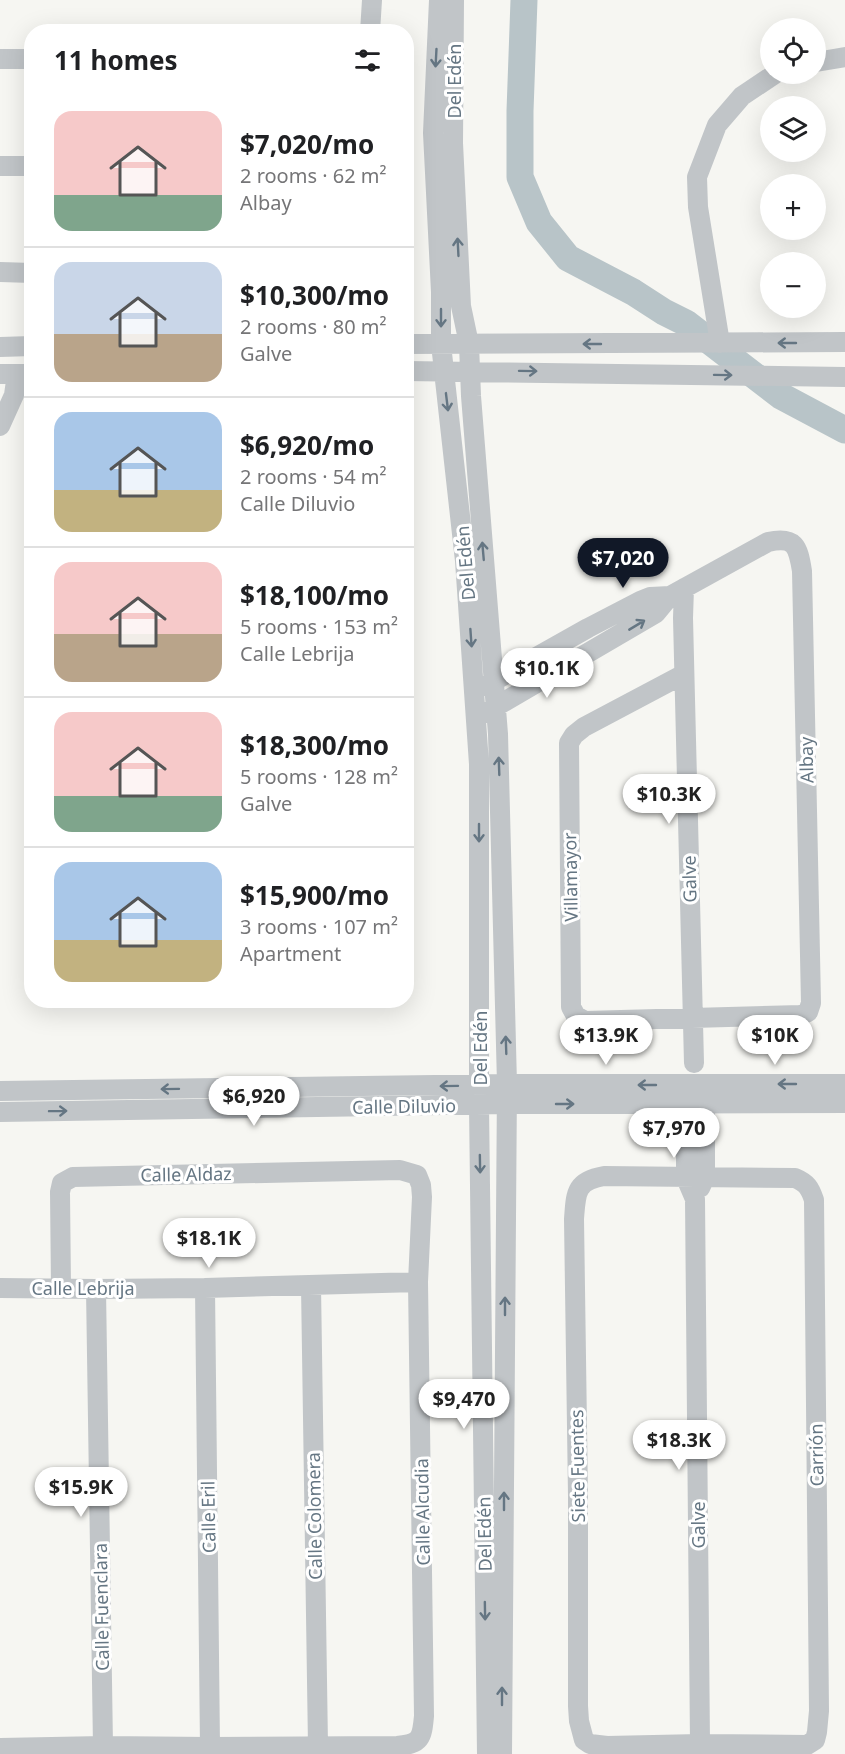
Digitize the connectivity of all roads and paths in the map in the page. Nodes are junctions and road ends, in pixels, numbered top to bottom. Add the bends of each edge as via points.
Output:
1 (372, 0) edge
2 (439, 0) edge
3 (454, 0) edge
4 (370, 24) edge
5 (845, 57) edge
6 (0, 59) edge
7 (24, 59) edge
8 (826, 60) edge
9 (760, 84) edge
10 (0, 166) edge
11 (24, 166) edge
12 (0, 272) edge
13 (24, 273) edge
14 (845, 342) edge
15 (720, 343) junction
16 (414, 344) edge
17 (441, 344) junction
18 (469, 344) junction
19 (0, 346) edge
20 (24, 346) edge
21 (443, 370) junction
22 (470, 370) junction
23 (414, 371) edge
24 (16, 374) edge
25 (845, 377) edge
26 (0, 426) edge
27 (677, 592) junction
28 (684, 674) junction
29 (494, 681) junction
30 (475, 692) junction
31 (496, 706) junction
32 (476, 718) junction
33 (698, 1018) junction
34 (694, 1063) dead end
35 (507, 1084) junction
36 (845, 1084) edge
37 (0, 1091) edge
38 (696, 1094) junction
39 (479, 1095) junction
40 (845, 1103) edge
41 (507, 1104) junction
42 (0, 1112) edge
43 (417, 1174) joint
44 (695, 1178) junction
45 (418, 1282) junction
46 (311, 1286) junction
47 (0, 1287) edge
48 (61, 1288) junction
49 (205, 1288) junction
50 (96, 1289) junction
51 (700, 1744) junction
52 (103, 1746) junction
53 (318, 1746) junction
54 (210, 1747) junction
55 (0, 1748) edge
56 (487, 1754) edge
57 (502, 1754) edge

1 - 4 street
2 -> 17 street, Del Edén via 433,133
18 -> 3 street, Del Edén via 461,306 453,142
5 - 8 street
6 - 7 street
9 - 15 street via 742,96 717,125 697,177 698,207
10 - 11 street
12 - 13 street
14 -> 15 street
15 -> 18 street
16 - 17 street
17 - 18 street
17 - 21 street, Del Edén
18 - 22 street, Del Edén
19 - 20 street
21 - 22 street
21 - 23 street
21 -> 30 street, Del Edén via 465,561
22 -> 25 street
29 -> 22 street, Del Edén
24 - 26 street via 14,395
27 - 28 street, Galve via 683,618
27 - 29 street, Albay via 640,601
31 -> 27 street, Albay via 656,613
27 - 33 street, Albay via 768,542 790,542 800,556 811,1003 808,1012 801,1015
28 - 33 street, Galve
28 - 33 street, Villamayor via 584,727 569,743 571,1007 585,1021
29 - 30 street, Albay
29 - 31 street, Del Edén
30 - 32 street, Del Edén
31 - 32 street, Albay
35 -> 31 street, Del Edén
32 -> 39 street, Del Edén
33 - 34 street, Galve
38 -> 35 street
35 - 39 street
35 - 41 street, Del Edén
36 -> 38 street
39 -> 37 street
38 - 40 street, Calle Diluvio
41 -> 38 street, Calle Diluvio
38 - 44 street
39 - 41 street, Calle Diluvio
42 -> 39 street, Calle Diluvio
39 -> 56 street, Del Edén
57 -> 41 street, Del Edén
43 - 45 street, Calle Alcudia via 422,1197
43 - 48 street, Calle Aldaz via 400,1170 72,1177 62,1183 60,1192
44 - 51 street, Galve
44 - 51 street, Carrión via 795,1178 805,1182 814,1200 819,1711 815,1740 801,1746
44 - 51 street, Siete Fuentes via 604,1176 587,1181 576,1192 578,1706 584,1740 598,1745
45 - 46 street, Calle Lebrija
45 - 53 street, Calle Alcudia via 422,1735 407,1745
46 - 49 street, Calle Lebrija
46 - 53 street, Calle Colomera
47 - 48 street, Calle Lebrija
48 - 50 street, Calle Lebrija
49 - 50 street, Calle Lebrija
49 - 54 street, Calle Eril
50 - 52 street, Calle Fuenclara
52 - 54 street
52 - 55 street
53 - 54 street

